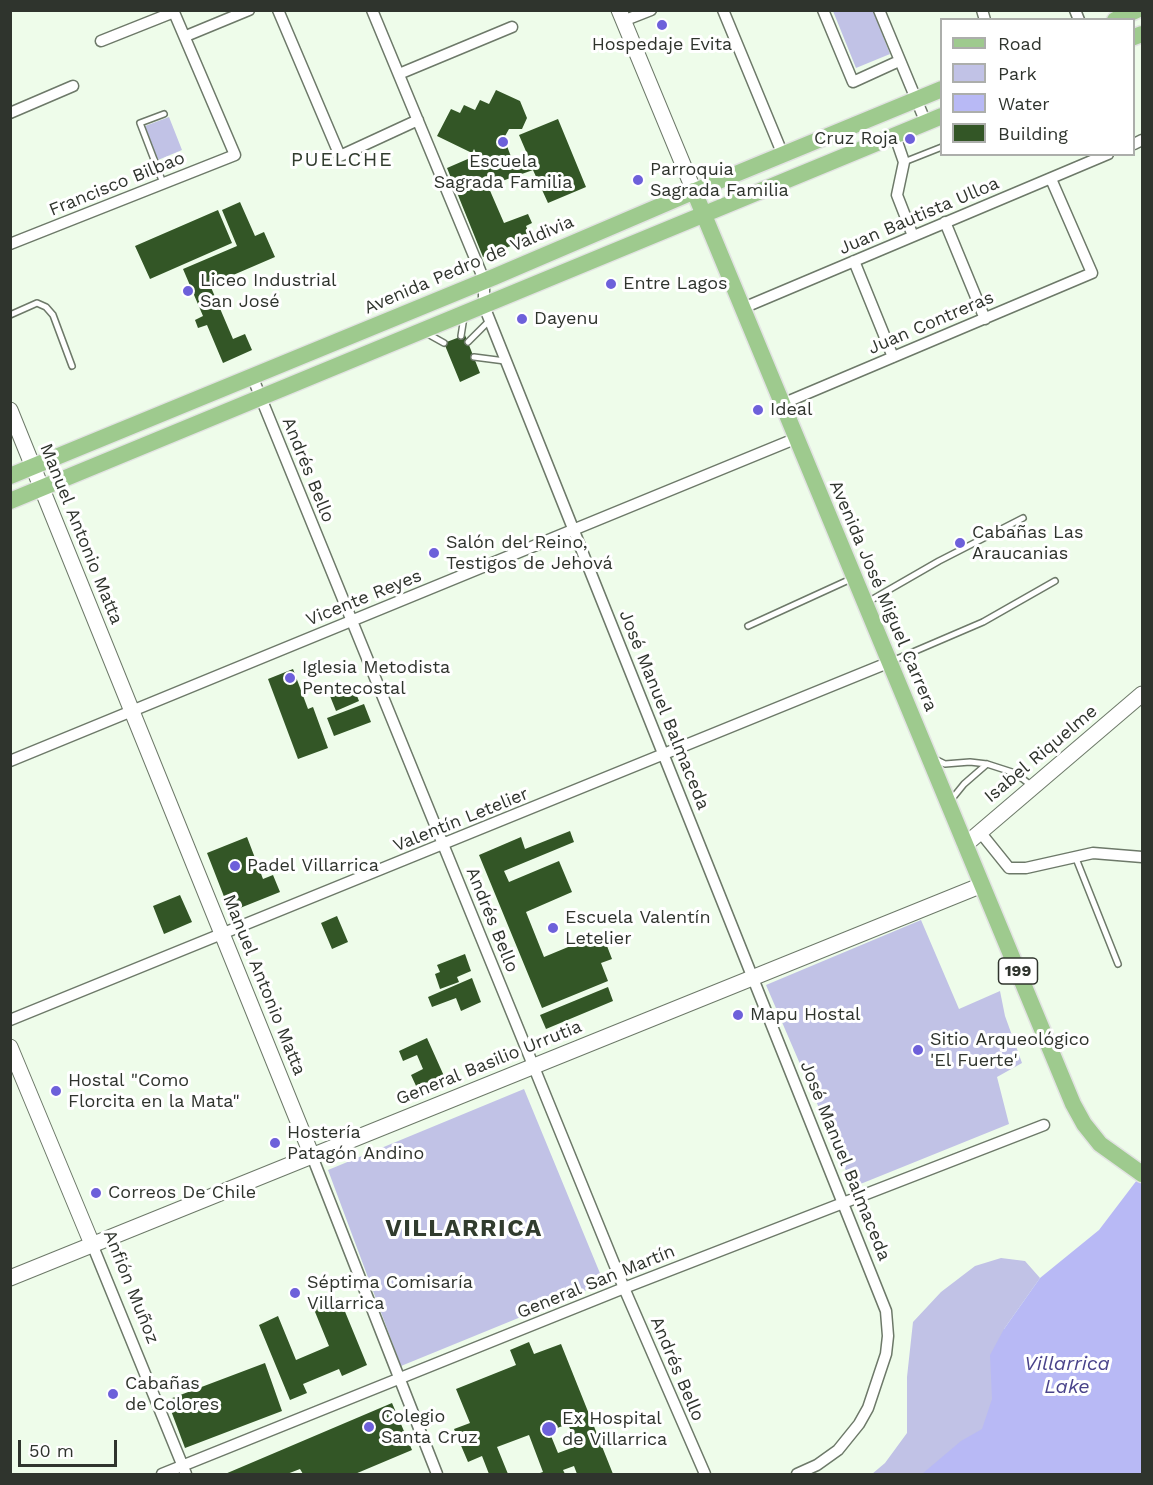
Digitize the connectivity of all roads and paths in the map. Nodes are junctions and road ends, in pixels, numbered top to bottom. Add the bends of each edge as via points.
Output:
1 (249, 10) edge
2 (279, 10) edge
3 (372, 10) edge
4 (651, 10) edge
5 (723, 10) edge
6 (823, 10) edge
7 (879, 10) edge
8 (1137, 10) edge
9 (173, 11) edge
10 (621, 16) edge
11 (1119, 18) edge
12 (512, 27) dead end
13 (186, 36) junction
14 (101, 41) dead end
15 (899, 62) junction
16 (399, 74) junction
17 (73, 86) dead end
18 (940, 91) edge
19 (916, 99) junction
20 (10, 112) edge
21 (164, 114) dead end
22 (418, 120) junction
23 (934, 120) edge
24 (895, 136) junction
25 (940, 148) edge
26 (783, 154) junction
27 (1103, 156) edge
28 (904, 162) junction
29 (1051, 179) junction
30 (163, 183) junction
31 (694, 191) junction
32 (704, 215) junction
33 (945, 222) junction
34 (913, 236) junction
35 (10, 244) edge
36 (854, 261) junction
37 (484, 280) junction
38 (743, 308) junction
39 (487, 313) junction
40 (465, 314) junction
41 (10, 315) edge
42 (985, 318) junction
43 (422, 332) junction
44 (461, 336) dead end
45 (468, 342) dead end
46 (444, 343) dead end
47 (474, 357) dead end
48 (893, 357) junction
49 (507, 361) junction
50 (72, 366) dead end
51 (252, 376) junction
52 (261, 397) junction
53 (783, 404) junction
54 (10, 411) edge
55 (797, 438) junction
56 (33, 466) junction
57 (10, 476) edge
58 (42, 489) junction
59 (10, 501) edge
60 (1023, 519) dead end
61 (574, 530) junction
62 (855, 578) junction
63 (1055, 581) dead end
64 (865, 603) junction
65 (352, 621) junction
66 (748, 626) dead end
67 (890, 662) junction
68 (1143, 694) edge
69 (132, 711) junction
70 (664, 753) junction
71 (928, 755) junction
72 (10, 761) edge
73 (987, 764) junction
74 (1033, 787) junction
75 (949, 804) junction
76 (980, 832) junction
77 (444, 845) junction
78 (965, 845) junction
79 (1074, 855) junction
80 (1143, 857) edge
81 (982, 885) junction
82 (223, 935) junction
83 (1118, 964) dead end
84 (754, 976) junction
85 (10, 1020) edge
86 (10, 1047) edge
87 (534, 1067) junction
88 (1044, 1125) dead end
89 (312, 1156) junction
90 (1143, 1174) edge
91 (845, 1202) junction
92 (92, 1244) junction
93 (10, 1278) edge
94 (624, 1288) junction
95 (399, 1378) junction
96 (185, 1470) edge
97 (162, 1474) edge
98 (437, 1474) edge
99 (705, 1474) edge
100 (797, 1474) edge

1 - 13 street
2 - 22 street via 340,156
3 - 16 street, José Manuel Balmaceda
4 - 10 street
5 - 26 street
6 - 15 street via 853,82
7 - 15 street
8 - 11 main road
9 - 13 street
9 - 14 street
10 - 31 main road, Avenida José Miguel Carrera
12 - 16 street
13 - 30 street, Francisco Bilbao via 235,154
15 - 19 street
16 - 22 street, José Manuel Balmaceda
17 - 20 street
18 - 19 main road, Avenida Pedro de Valdivia
19 - 23 street
19 - 26 main road, Avenida Pedro de Valdivia
21 - 30 lane via 140,123
22 - 37 street, José Manuel Balmaceda
23 - 24 main road
24 - 28 street
24 - 32 main road
25 - 28 lane
26 - 31 main road, Avenida Pedro de Valdivia
27 - 29 street, Juan Bautista Ulloa
28 - 34 street via 897,195
29 - 33 street, Juan Bautista Ulloa
29 - 42 street, Juan Contreras via 1092,273
30 - 35 street, Francisco Bilbao
31 - 32 main road, Avenida José Miguel Carrera
31 - 37 main road, Avenida Pedro de Valdivia
32 - 38 main road, Avenida José Miguel Carrera
32 - 39 main road
33 - 34 street, Juan Bautista Ulloa
33 - 42 street
34 - 36 street, Juan Bautista Ulloa
36 - 38 street, Juan Bautista Ulloa
36 - 48 street
37 - 39 street, José Manuel Balmaceda
37 - 51 main road, Avenida Pedro de Valdivia
38 - 53 main road, Avenida José Miguel Carrera
39 - 40 main road
39 - 45 lane
39 - 49 street, José Manuel Balmaceda
40 - 43 main road
40 - 44 lane
41 - 50 lane via 37,303 46,308 53,315
42 - 48 street, Juan Contreras
43 - 46 lane
43 - 52 main road
47 - 49 lane
48 - 53 street, Juan Contreras
49 - 61 street, José Manuel Balmaceda
51 - 52 street, Andrés Bello
51 - 56 main road, Avenida Pedro de Valdivia
52 - 58 main road
52 - 65 street, Andrés Bello
53 - 55 main road, Avenida José Miguel Carrera
54 - 56 main road, Manuel Antonio Matta
55 - 61 street, Vicente Reyes
55 - 62 main road, Avenida José Miguel Carrera
56 - 57 main road, Avenida Pedro de Valdivia
56 - 58 main road, Manuel Antonio Matta
58 - 59 main road
58 - 69 main road, Manuel Antonio Matta
60 - 64 lane
61 - 65 street, Vicente Reyes
61 - 70 street, José Manuel Balmaceda
62 - 64 main road, Avenida José Miguel Carrera
62 - 66 lane
63 - 67 lane via 983,622
64 - 67 main road, Avenida José Miguel Carrera
65 - 69 street, Vicente Reyes
65 - 77 street, Andrés Bello
67 - 70 street, Valentín Letelier
67 - 71 main road, Avenida José Miguel Carrera
68 - 74 main road, Isabel Riquelme
69 - 72 street, Vicente Reyes
69 - 82 main road, Manuel Antonio Matta
70 - 77 street, Valentín Letelier
70 - 84 street, José Manuel Balmaceda
71 - 73 lane via 945,764
71 - 75 main road, Avenida José Miguel Carrera
73 - 74 lane via 1015,773
73 - 75 lane
74 - 76 main road, Isabel Riquelme
75 - 78 main road, Avenida José Miguel Carrera
76 - 78 main road, Isabel Riquelme
76 - 79 street via 1009,868 1026,868
77 - 82 street, Valentín Letelier
77 - 87 street, Andrés Bello
78 - 81 main road, Avenida José Miguel Carrera
79 - 80 street via 1112,853
79 - 83 lane
81 - 84 main road, General Basilio Urrutia
81 - 90 main road, Avenida José Miguel Carrera / 199 via 1078,1114 1090,1133 1110,1152
82 - 85 street, Valentín Letelier
82 - 89 main road, Manuel Antonio Matta
84 - 87 main road, General Basilio Urrutia
84 - 91 street, José Manuel Balmaceda
86 - 92 main road, Anfión Muñoz
87 - 89 main road, General Basilio Urrutia
87 - 94 street, Andrés Bello
88 - 91 street, General San Martín
89 - 92 main road, General Basilio Urrutia
89 - 95 street, Manuel Antonio Matta
91 - 94 street, General San Martín
91 - 100 street, José Manuel Balmaceda via 886,1311 888,1336 876,1390 859,1424 828,1458
92 - 93 main road, General Basilio Urrutia
92 - 96 street, Anfión Muñoz
94 - 95 street, General San Martín
94 - 99 street, Andrés Bello
95 - 96 street, General San Martín
95 - 98 street, Manuel Antonio Matta
96 - 97 street, General San Martín

